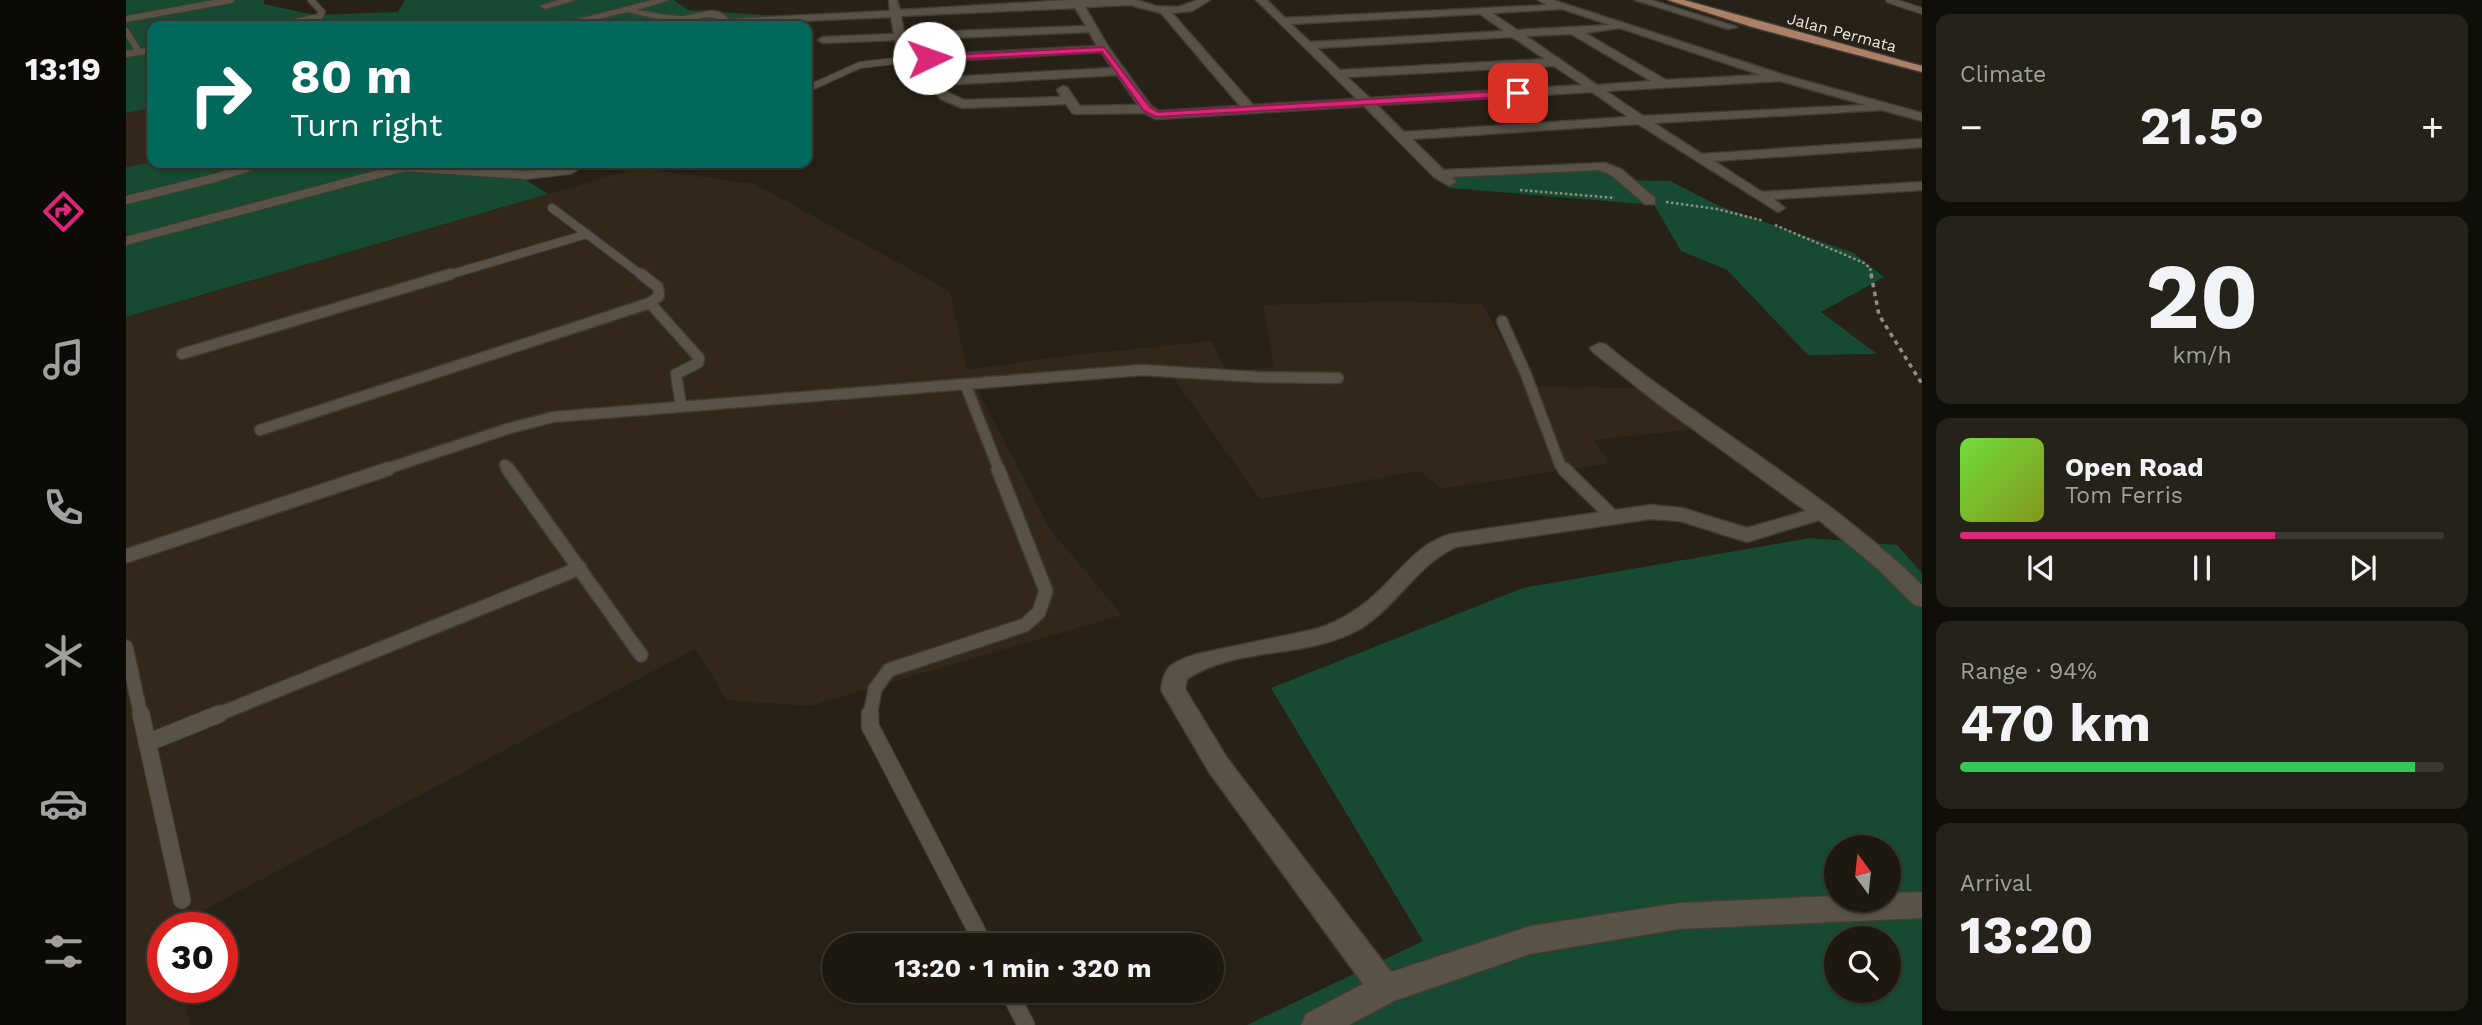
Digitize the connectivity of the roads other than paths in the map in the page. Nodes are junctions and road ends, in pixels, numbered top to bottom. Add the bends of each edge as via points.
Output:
1 (231, 0) edge
2 (311, 0) edge
3 (571, 0) edge
4 (605, 0) edge
5 (664, 0) edge
6 (1064, 0) edge
7 (1205, 0) edge
8 (1261, 0) edge
9 (1543, 0) edge
10 (1640, 0) edge
11 (1673, 0) edge
12 (1889, 0) edge
13 (1129, 1) edge
14 (1077, 2) edge
15 (545, 6) dead end
16 (895, 7) edge
17 (1485, 7) edge
18 (1564, 7) junction
19 (628, 9) junction
20 (1163, 9) junction
21 (1922, 11) edge
22 (126, 19) edge
23 (300, 21) edge
24 (578, 21) edge
25 (1281, 21) junction
26 (1732, 27) dead end
27 (1623, 28) junction
28 (1091, 29) junction
29 (126, 31) edge
30 (1574, 31) junction
31 (1516, 35) junction
32 (901, 38) junction
33 (823, 40) dead end
34 (1306, 45) junction
35 (1104, 49) junction
36 (147, 51) edge
37 (139, 52) junction
38 (126, 54) edge
39 (1678, 56) dead end
40 (904, 60) junction
41 (1556, 62) junction
42 (1699, 68) dead end
43 (1922, 69) edge
44 (1121, 71) junction
45 (1335, 74) junction
46 (1056, 76) junction
47 (1780, 76) junction
48 (1719, 81) junction
49 (931, 82) junction
50 (1664, 84) junction
51 (812, 87) edge
52 (1595, 89) junction
53 (1857, 99) junction
54 (1364, 102) junction
55 (1071, 104) junction
56 (1877, 108) junction
57 (1147, 109) junction
58 (1249, 109) junction
59 (1922, 117) edge
60 (1640, 120) junction
61 (1922, 131) edge
62 (1399, 136) junction
63 (1922, 144) edge
64 (1699, 158) junction
65 (246, 168) edge
66 (401, 168) edge
67 (451, 168) edge
68 (577, 168) edge
69 (1922, 186) edge
70 (1761, 196) junction
71 (126, 200) edge
72 (1650, 201) road end
73 (552, 208) dead end
74 (1778, 208) dead end
75 (587, 234) junction
76 (126, 241) edge
77 (650, 303) junction
78 (1502, 321) dead end
79 (1599, 348) dead end
80 (183, 354) dead end
81 (1338, 378) dead end
82 (967, 386) junction
83 (681, 406) junction
84 (260, 430) dead end
85 (505, 465) dead end
86 (1824, 512) junction
87 (1613, 517) junction
88 (126, 556) edge
89 (580, 568) junction
90 (1922, 598) edge
91 (126, 648) edge
92 (642, 655) dead end
93 (147, 743) junction
94 (182, 900) dead end
95 (1922, 905) edge
96 (978, 933) edge
97 (1385, 989) junction
98 (1015, 1003) edge
99 (1026, 1025) edge
100 (1318, 1025) edge

1 - 22 lane
2 - 23 lane via 322,12 319,17
3 - 15 street
4 - 19 street
5 - 19 street
6 - 16 street
7 - 20 street via 1190,8
8 - 25 street
9 - 18 street
10 - 26 street
11 - 43 main road, Jalan Permata
12 - 21 lane
13 - 14 street
13 - 20 street
14 - 16 street
14 - 28 street
16 - 19 street via 722,19
16 - 32 street
17 - 18 street
17 - 25 street
17 - 31 street
18 - 27 street
19 - 24 street
20 - 58 street
25 - 34 street
27 - 30 street
27 - 39 street
27 - 47 street
28 - 32 street
28 - 35 street
29 - 37 lane
30 - 31 street
30 - 50 street
31 - 34 street
31 - 41 street
32 - 33 street
32 - 40 street
34 - 45 street
35 - 40 street
35 - 44 street
36 - 37 lane
37 - 38 lane
40 - 49 street via 914,81
40 - 51 lane via 860,65
41 - 45 street
41 - 52 street
42 - 48 street
44 - 46 street
44 - 57 street
45 - 54 street
46 - 49 street
46 - 55 street
47 - 48 street
47 - 53 street
48 - 50 street
49 - 55 street via 962,104
50 - 52 street
52 - 54 street
52 - 60 street
53 - 56 street
53 - 59 street
54 - 58 street
54 - 62 street
55 - 57 street
56 - 60 street
56 - 61 street
57 - 58 street via 1162,115
60 - 62 street
60 - 64 street
62 - 72 street via 1444,178 1601,166 1616,172
63 - 64 street
64 - 70 street
65 - 71 lane
66 - 76 lane
67 - 68 lane via 533,177
69 - 70 street
70 - 74 street
73 - 75 lane
75 - 77 lane via 658,287 659,296
75 - 80 lane
77 - 83 lane via 699,358 676,374
77 - 84 lane
78 - 87 lane via 1560,465
79 - 86 street via 1651,392
81 - 82 lane via 1156,369
82 - 83 lane
82 - 96 lane via 1046,591 1040,612 1025,625 889,670 874,685 869,704 870,726
83 - 88 lane via 531,421
85 - 89 lane
86 - 87 street via 1746,535 1682,515 1650,512
86 - 90 street
87 - 97 street via 1440,545 1353,623 1280,645 1192,662 1175,675 1172,690 1218,765
89 - 92 lane
89 - 93 lane
91 - 93 lane
93 - 94 lane
95 - 97 street via 1679,916 1530,940
97 - 100 street
98 - 99 lane

